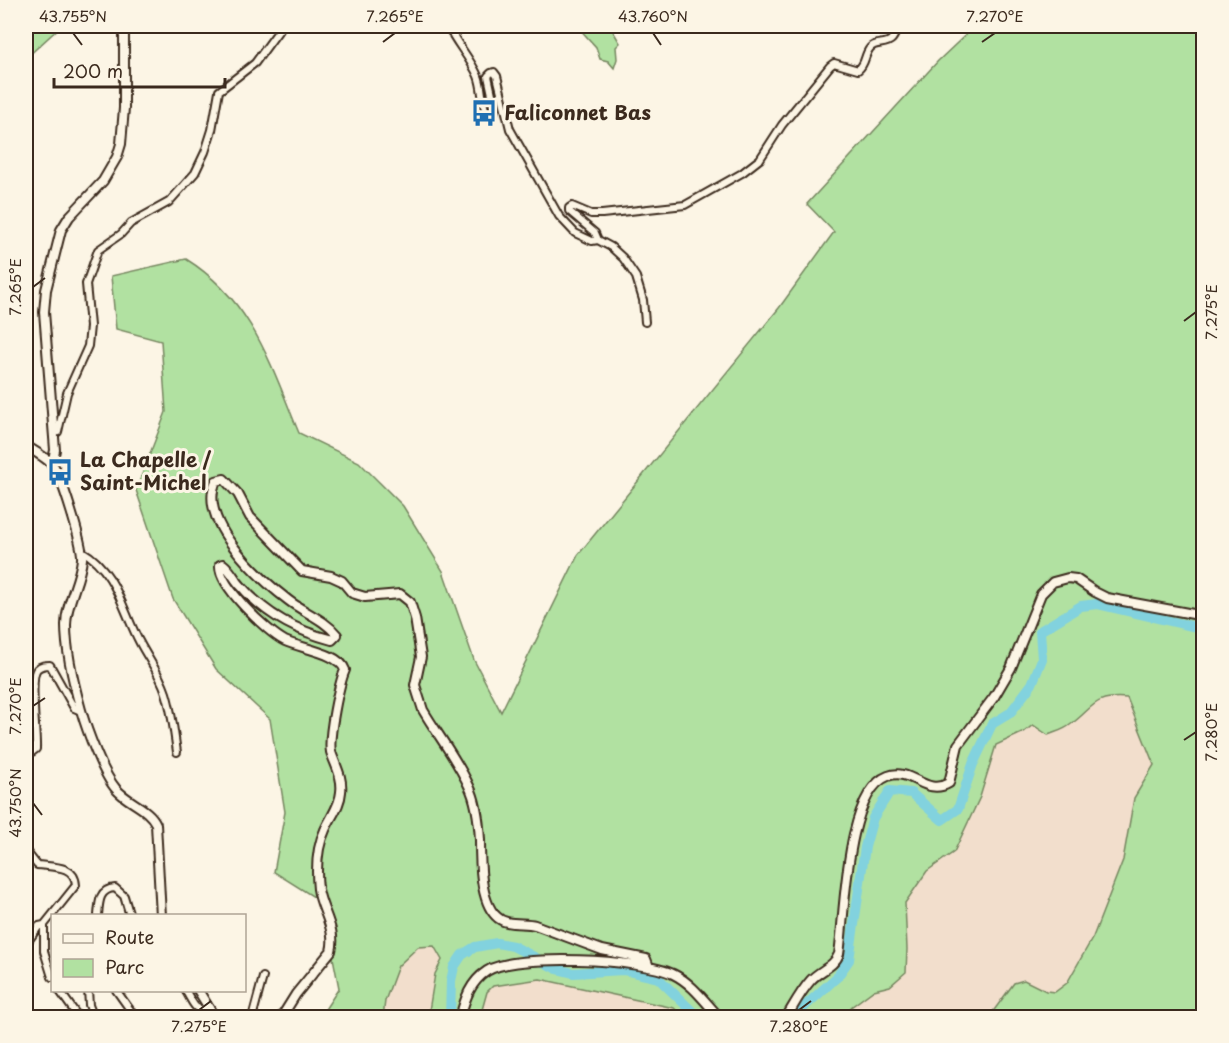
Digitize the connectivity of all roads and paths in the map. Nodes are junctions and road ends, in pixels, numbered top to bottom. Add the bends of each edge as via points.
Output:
1 (124, 26) edge
2 (282, 26) edge
3 (448, 26) edge
4 (899, 26) edge
5 (598, 240) junction
6 (645, 322) dead end
7 (54, 434) junction
8 (26, 446) edge
9 (52, 464) junction
10 (82, 551) junction
11 (1203, 616) edge
12 (81, 711) junction
13 (26, 751) edge
14 (177, 752) dead end
15 (26, 851) edge
16 (53, 914) edge
17 (98, 914) edge
18 (130, 914) edge
19 (161, 914) edge
20 (51, 916) edge
21 (44, 925) junction
22 (26, 944) edge
23 (649, 967) junction
24 (51, 974) edge
25 (263, 977) dead end
26 (60, 992) edge
27 (88, 992) edge
28 (117, 992) edge
29 (186, 992) edge
30 (199, 992) edge
31 (210, 1008) junction
32 (79, 1017) edge
33 (94, 1017) edge
34 (136, 1017) edge
35 (215, 1017) edge
36 (252, 1017) edge
37 (281, 1017) edge
38 (460, 1017) edge
39 (720, 1017) edge
40 (786, 1017) edge

1 - 7 street via 121,144 103,181 64,224 46,290 44,312
2 - 7 street via 255,63 219,91 212,130 195,173 169,202 131,223 98,250 86,284 88,346 67,393 58,432
3 - 5 street via 478,76 487,114 495,108 488,76 494,72 510,129 559,216 574,233
4 - 5 street via 886,44 875,44 869,49 858,70 834,63 782,125 760,159 685,205 602,214 569,208
5 - 6 street via 624,258 636,277
7 - 9 street
8 - 9 street
9 - 10 street
10 - 12 street via 66,627
10 - 14 street via 111,581 159,674
11 - 40 street via 1107,598 1076,579 1061,579 1046,588 1036,602 1017,656 1001,686 958,745 949,783 934,788 895,774 882,779 871,790 850,848 839,954 835,962 807,984
12 - 13 street via 74,708 50,665 37,669 33,681 36,749
12 - 19 street via 114,787 125,799 153,816
15 - 16 street via 38,865 64,869 75,878 76,885
17 - 18 street via 100,896 115,888 124,896
20 - 21 street
21 - 22 street
21 - 24 street via 44,951
23 - 37 street via 644,958 602,950 554,931 509,923 496,916 479,867 477,812 469,786 418,697 416,676 420,657 410,602 400,594 365,597 352,593 342,581 331,576 302,571 250,516 224,479 216,481 211,492 213,512 222,531 260,576 337,635 332,640 282,622 255,601 224,564 220,565 227,583 252,615 284,640 340,662 345,670 331,749 341,792 324,830 318,856 318,890 333,946
23 - 38 street via 590,960 495,966 475,981
23 - 39 street via 689,985
25 - 36 street
26 - 32 street
27 - 33 street
28 - 34 street
29 - 31 street via 197,1009
30 - 31 street
31 - 35 street

